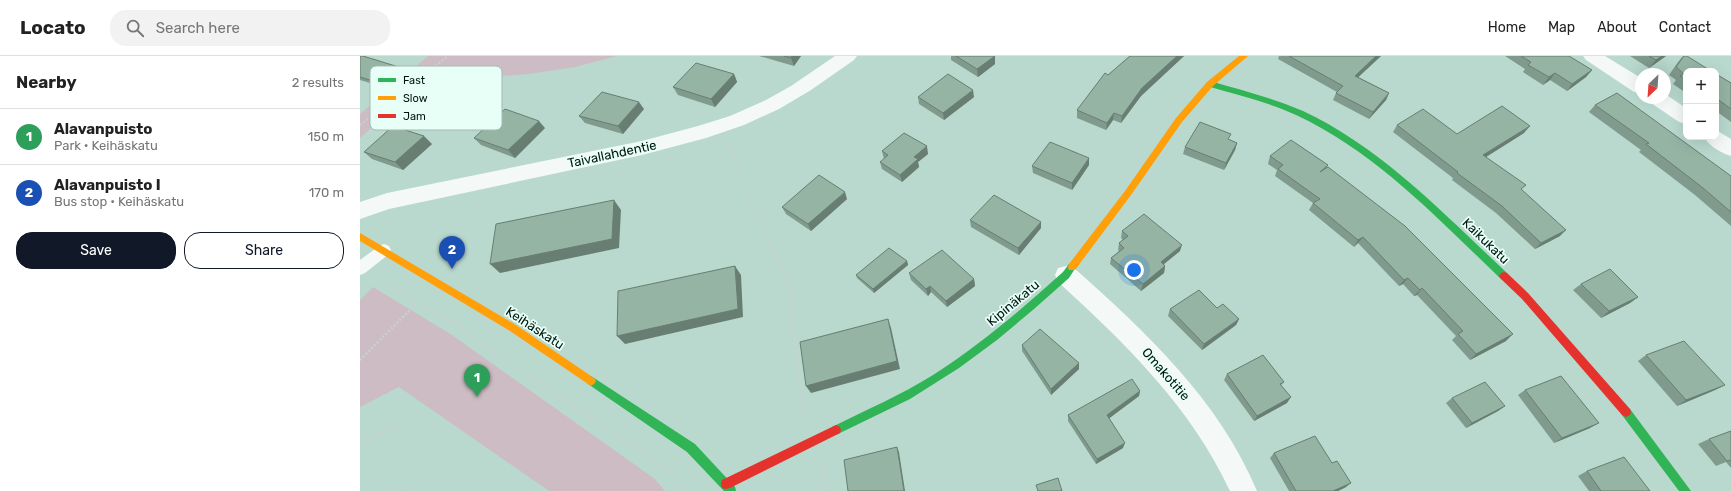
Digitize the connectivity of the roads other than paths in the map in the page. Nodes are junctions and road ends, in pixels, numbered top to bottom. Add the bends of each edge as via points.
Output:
1 (848, 56) edge
2 (1244, 56) edge
3 (1592, 56) edge
4 (1635, 83) edge
5 (1210, 84) junction
6 (1667, 104) edge
7 (1683, 115) edge
8 (1718, 140) edge
9 (1731, 149) edge
10 (360, 211) edge
11 (360, 237) edge
12 (384, 250) junction
13 (360, 268) edge
14 (1066, 275) junction
15 (729, 488) edge
16 (1244, 491) edge
17 (1686, 491) edge

1 - 10 street, Taivallahdentie via 789,95 720,126 682,139 388,200
2 - 5 street, Kipinäkatu
3 - 4 street
5 - 14 street, Kipinäkatu via 1179,120
5 - 17 street, Kaikukatu via 1263,99 1310,118 1366,153 1418,195 1525,296 1630,416
6 - 7 street
8 - 9 street
11 - 12 street, Keihäskatu
12 - 13 lane
12 - 15 street, Keihäskatu via 513,328 691,448
14 - 15 street, Kipinäkatu via 1002,331 916,390
14 - 16 street, Omakotitie via 1120,323 1174,381 1216,438

